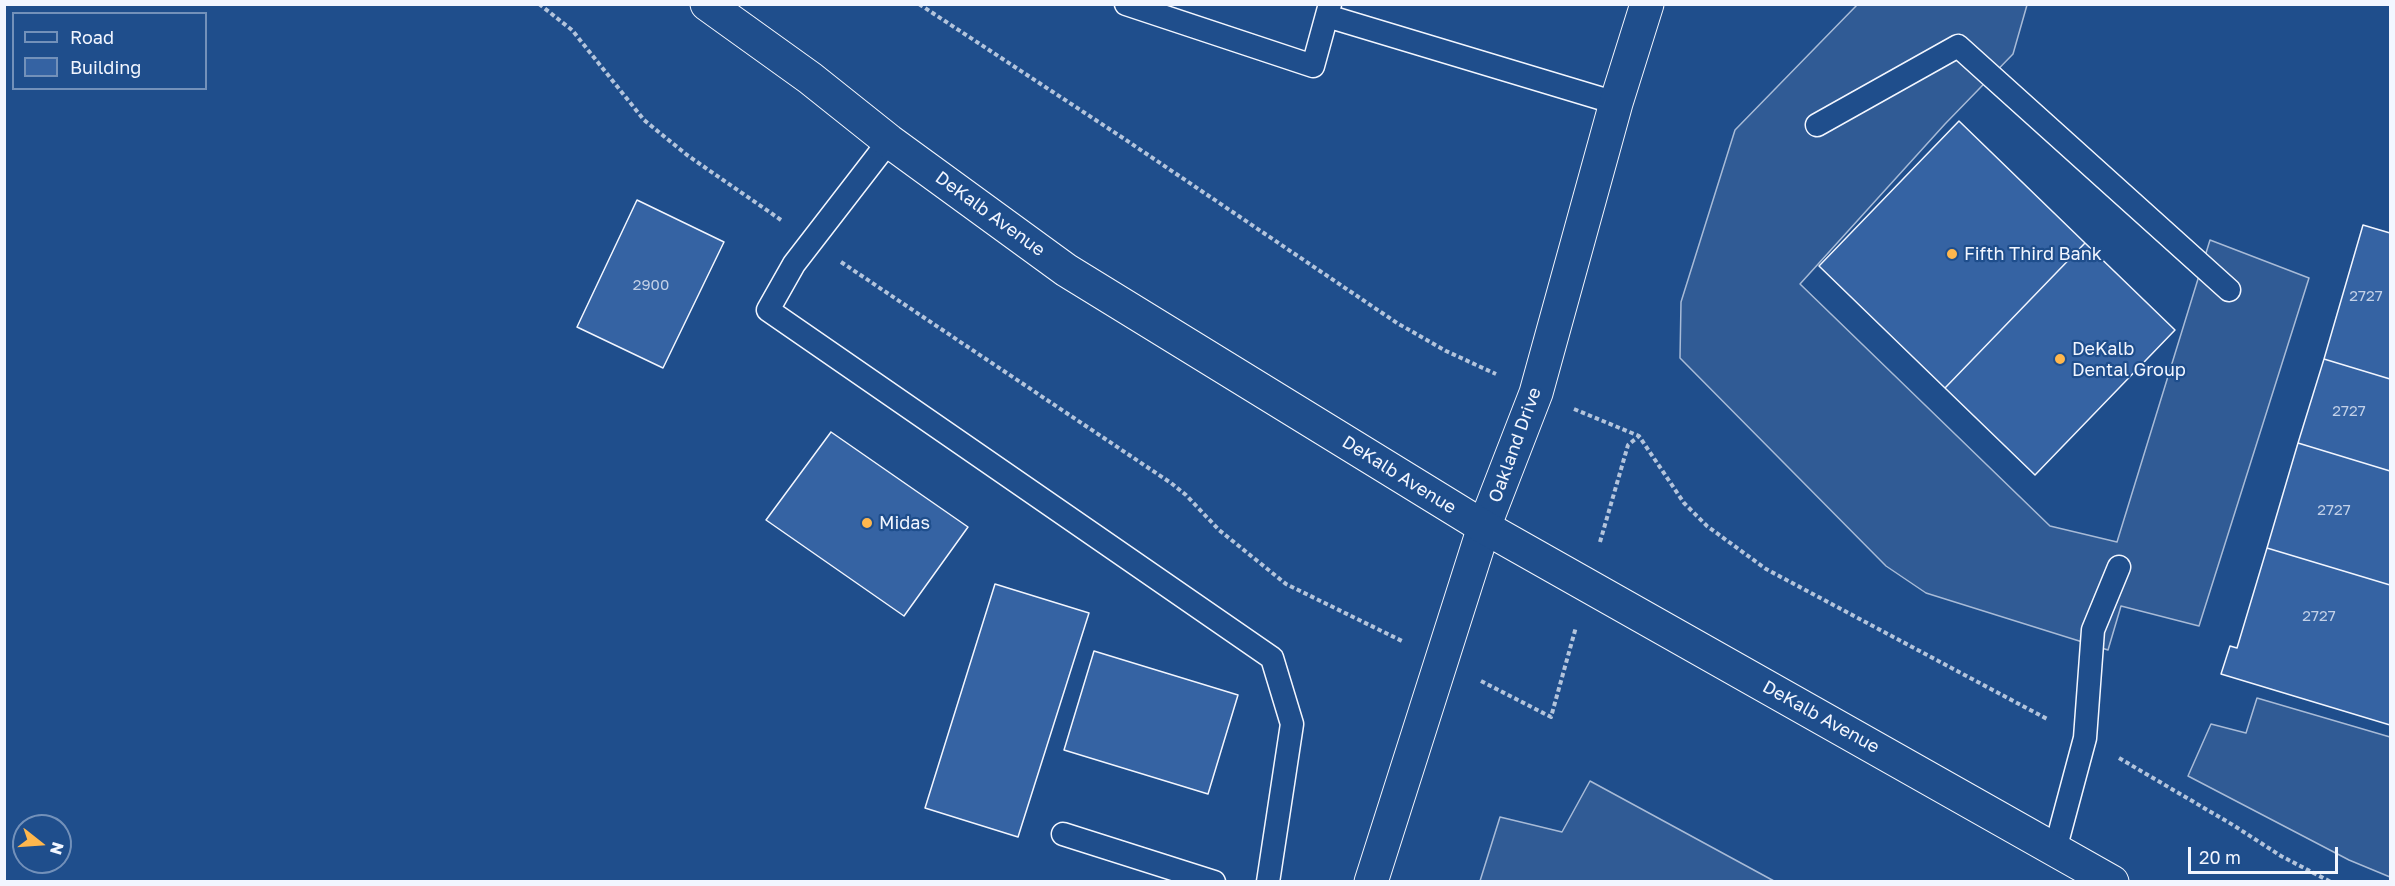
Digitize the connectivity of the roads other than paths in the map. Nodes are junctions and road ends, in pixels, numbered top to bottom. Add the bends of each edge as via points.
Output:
1 (1126, 4) edge
2 (1647, 4) edge
3 (718, 8) edge
4 (1328, 10) edge
5 (1616, 103) junction
6 (1817, 125) dead end
7 (889, 141) junction
8 (2229, 290) dead end
9 (1484, 527) junction
10 (2119, 567) dead end
11 (1063, 834) dead end
12 (2055, 850) junction
13 (1214, 882) edge
14 (1268, 882) edge
15 (1371, 882) edge
16 (2112, 882) edge

1 - 4 lane via 1313,66
2 - 5 main road, Oakland Drive
3 - 7 main road, DeKalb Avenue
4 - 5 lane
5 - 9 main road, Oakland Drive via 1536,393
6 - 8 lane via 1958,46
7 - 9 main road, DeKalb Avenue via 1066,270
7 - 14 lane via 794,264 768,310 1272,658 1292,724
9 - 12 main road, DeKalb Avenue
9 - 15 main road, Oakland Drive
10 - 12 lane via 2093,630 2085,738
11 - 13 lane
12 - 16 main road, DeKalb Avenue

